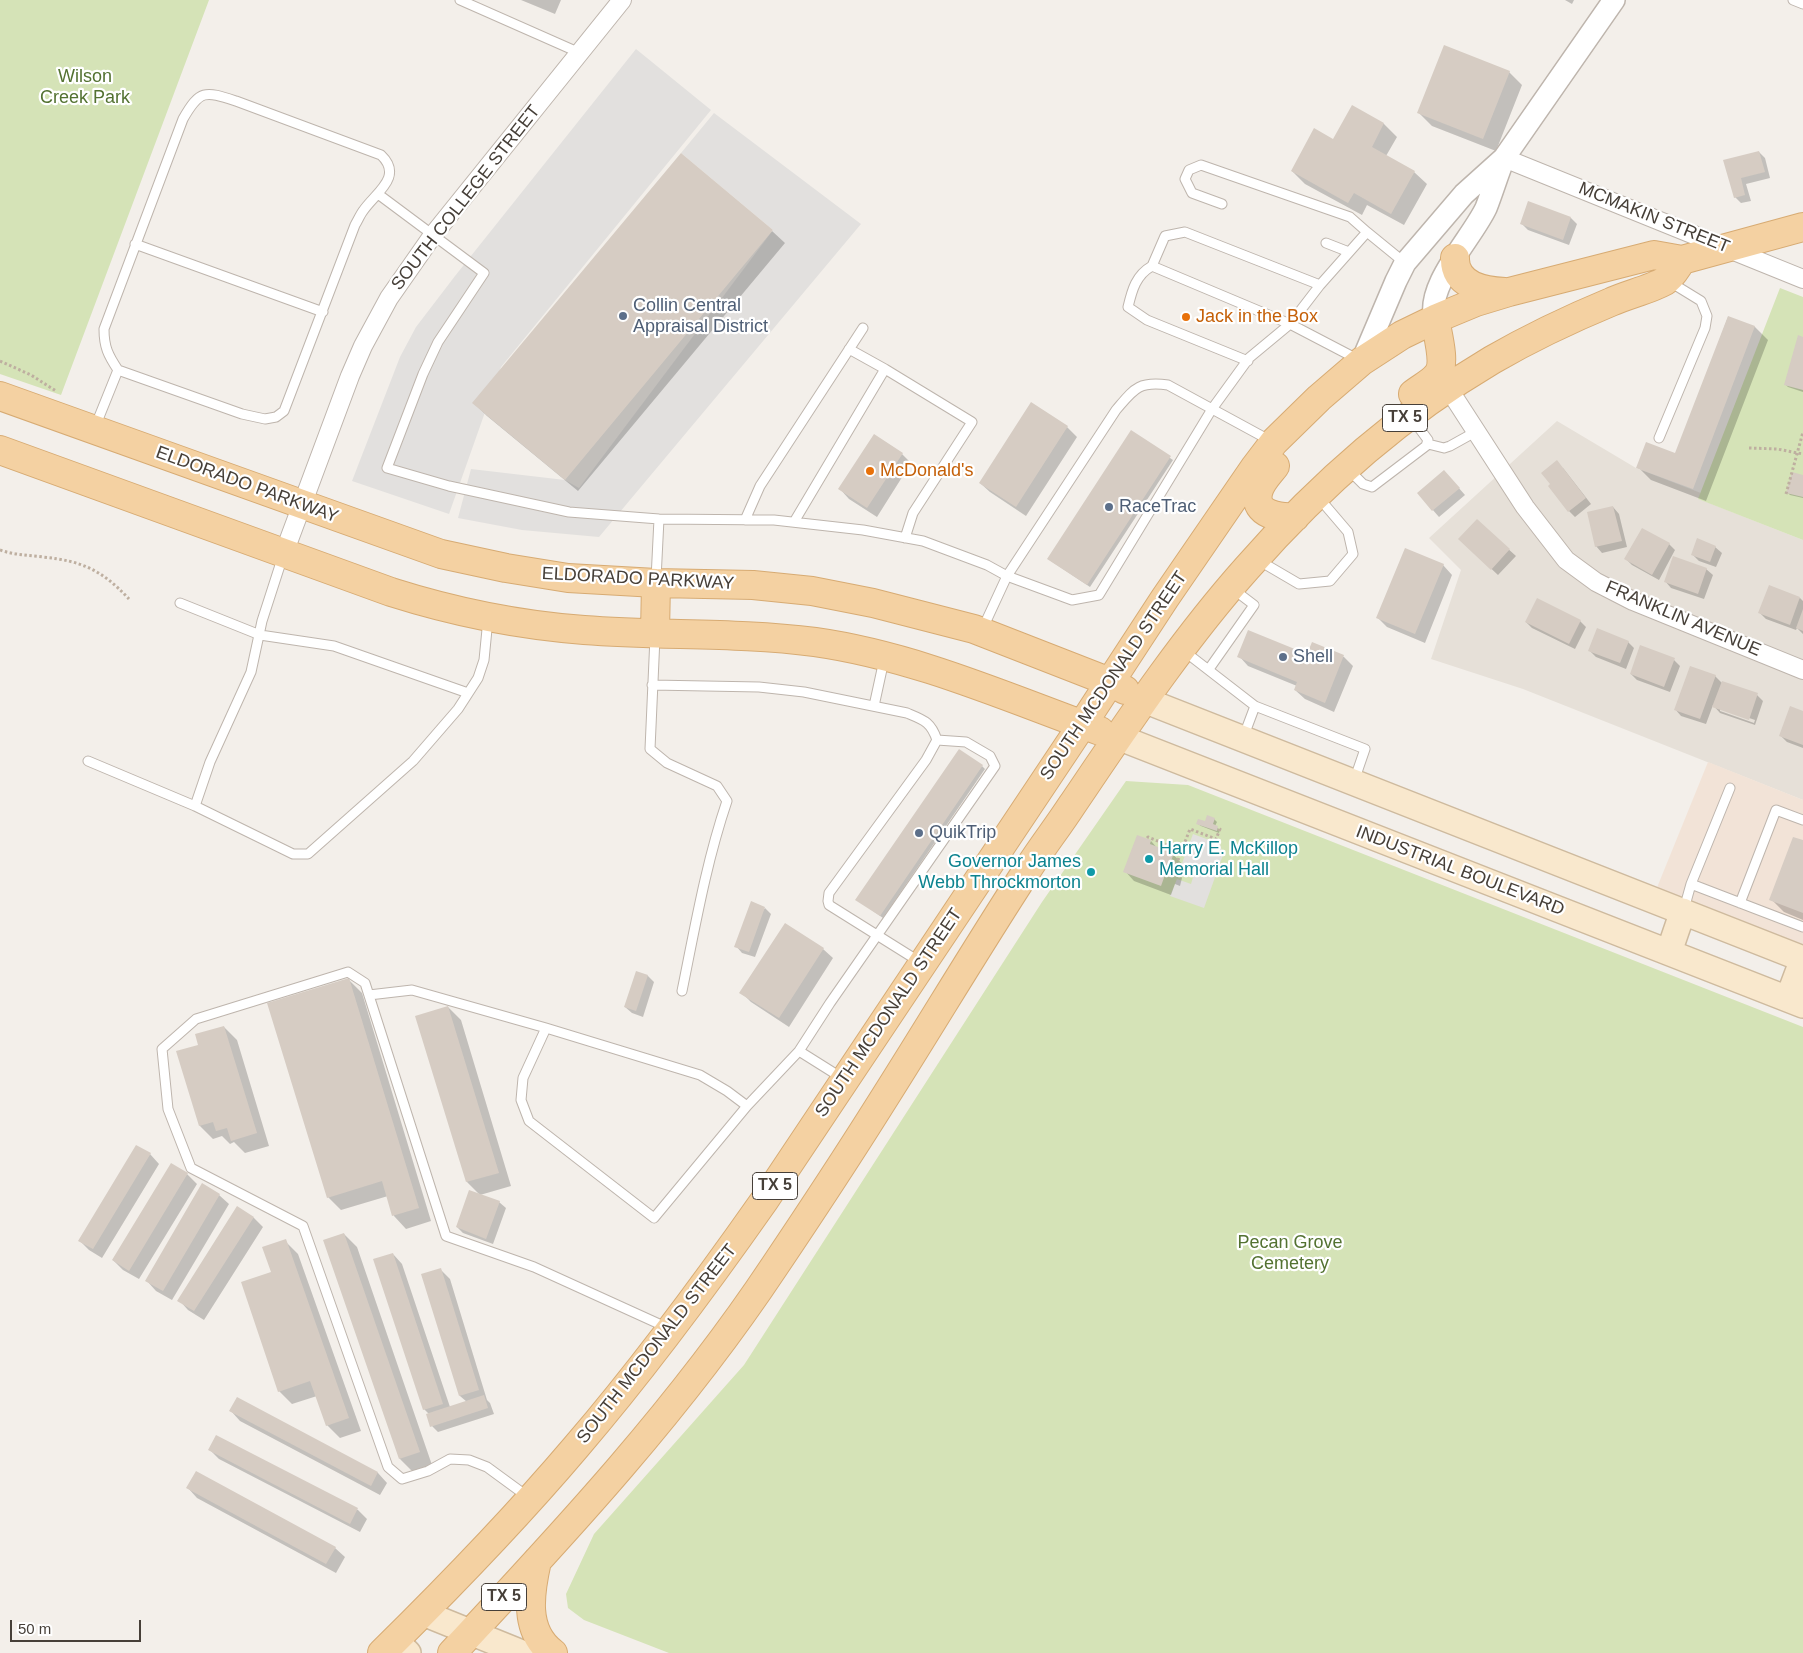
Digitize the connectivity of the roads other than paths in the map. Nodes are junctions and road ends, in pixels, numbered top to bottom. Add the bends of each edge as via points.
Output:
1 (460, 0) edge
2 (622, 0) edge
3 (1614, 0) edge
4 (1793, 0) edge
5 (1803, 4) edge
6 (580, 53) junction
7 (1504, 158) junction
8 (378, 194) junction
9 (1222, 204) dead end
10 (1803, 228) edge
11 (1367, 232) junction
12 (433, 235) junction
13 (1326, 243) dead end
14 (136, 244) junction
15 (1727, 248) junction
16 (1349, 252) junction
17 (1455, 258) junction
18 (1405, 263) junction
19 (1152, 266) junction
20 (1675, 270) junction
21 (1803, 279) edge
22 (1320, 285) junction
23 (1509, 292) junction
24 (323, 312) junction
25 (1434, 319) junction
26 (1290, 324) junction
27 (863, 328) dead end
28 (849, 349) junction
29 (1248, 361) junction
30 (1362, 361) junction
31 (118, 370) junction
32 (885, 370) junction
33 (1448, 388) junction
34 (0, 396) edge
35 (1319, 398) junction
36 (1212, 409) junction
37 (1409, 415) junction
38 (94, 430) junction
39 (1477, 431) junction
40 (1659, 438) dead end
41 (1274, 442) junction
42 (1428, 444) junction
43 (0, 450) edge
44 (1347, 467) junction
45 (1318, 494) junction
46 (301, 504) junction
47 (1295, 517) junction
48 (659, 519) junction
49 (745, 520) junction
50 (794, 522) junction
51 (905, 538) junction
52 (284, 553) junction
53 (1255, 559) junction
54 (1007, 576) junction
55 (656, 582) junction
56 (1230, 587) junction
57 (180, 603) dead end
58 (488, 617) junction
59 (981, 632) junction
60 (655, 633) junction
61 (260, 634) junction
62 (1182, 649) junction
63 (885, 656) junction
64 (1209, 669) junction
65 (1803, 670) edge
66 (1110, 682) junction
67 (652, 685) junction
68 (468, 693) junction
69 (1144, 700) junction
70 (874, 706) junction
71 (1255, 706) junction
72 (1082, 725) junction
73 (1118, 737) junction
74 (1243, 739) junction
75 (937, 740) junction
76 (88, 761) dead end
77 (1353, 782) junction
78 (1730, 788) dead end
79 (195, 806) junction
80 (1803, 820) edge
81 (992, 859) junction
82 (1026, 872) junction
83 (1691, 884) junction
84 (1740, 903) junction
85 (1683, 911) junction
86 (1803, 928) edge
87 (877, 934) junction
88 (1669, 952) junction
89 (1803, 959) edge
90 (922, 963) junction
91 (956, 984) junction
92 (682, 991) dead end
93 (369, 995) junction
94 (1795, 1002) edge
95 (546, 1028) junction
96 (799, 1051) junction
97 (845, 1080) junction
98 (748, 1106) junction
99 (671, 1329) junction
100 (530, 1500) junction
101 (537, 1561) junction
102 (423, 1613) junction
103 (471, 1632) junction
104 (395, 1649) edge
105 (452, 1653) edge
106 (522, 1653) edge
107 (553, 1653) edge

1 - 6 lane
2 - 6 street, SOUTH COLLEGE STREET
3 - 7 street
4 - 5 lane
6 - 12 street, SOUTH COLLEGE STREET
7 - 15 street, MCMAKIN STREET
7 - 17 street via 1485,209
7 - 18 street via 1464,194
8 - 12 lane
8 - 14 lane via 390,173 387,161 381,155 236,101 213,94 204,95 196,100 183,119
8 - 24 lane via 355,225
9 - 11 lane via 1192,193 1186,179 1190,170 1201,165 1350,217
10 - 15 main road, SOUTH MCDONALD STREET / TX 5
11 - 16 lane
11 - 18 lane
12 - 46 street, SOUTH COLLEGE STREET via 389,298 363,346
12 - 48 lane via 484,273 438,342 387,468 449,486 569,512
13 - 16 lane
14 - 24 lane
14 - 31 lane via 104,329 104,344
15 - 20 main road, SOUTH MCDONALD STREET / TX 5
15 - 21 street, MCMAKIN STREET
16 - 22 lane
17 - 23 main road via 1456,268 1469,284 1484,290
17 - 25 street via 1436,295
18 - 30 street
19 - 22 lane via 1164,236 1185,232
19 - 26 lane
19 - 29 lane via 1136,280 1128,307 1147,320
20 - 23 main road, SOUTH MCDONALD STREET / TX 5 via 1654,256
20 - 33 main road, SOUTH MCDONALD STREET / TX 5 via 1556,326
20 - 40 lane via 1700,301 1707,316 1705,328
22 - 26 lane
23 - 25 main road, SOUTH MCDONALD STREET / TX 5
24 - 31 lane via 284,411 276,417 266,419 242,414
25 - 30 main road, SOUTH MCDONALD STREET / TX 5
25 - 45 main road via 1441,353 1438,375 1360,434 1342,455
26 - 29 lane
26 - 30 lane
27 - 28 lane
28 - 32 lane
28 - 49 lane via 760,486
29 - 36 lane
30 - 35 main road, SOUTH MCDONALD STREET / TX 5
31 - 38 lane
32 - 50 lane
32 - 51 lane via 972,422 913,513
33 - 37 main road, SOUTH MCDONALD STREET / TX 5
33 - 39 street, FRANKLIN AVENUE
34 - 38 main road, ELDORADO PARKWAY
35 - 41 main road, SOUTH MCDONALD STREET / TX 5
35 - 47 main road via 1308,425 1263,481 1258,493 1260,506 1266,512 1277,517
36 - 41 lane
36 - 54 lane via 1168,385 1152,383 1134,389 1116,410
36 - 54 lane via 1099,595 1072,600
37 - 42 lane
37 - 44 main road, SOUTH MCDONALD STREET / TX 5
38 - 46 main road, ELDORADO PARKWAY
39 - 42 lane via 1444,448
39 - 65 street, FRANKLIN AVENUE via 1525,507 1566,560 1596,582 1634,601
41 - 66 main road, SOUTH MCDONALD STREET / TX 5
42 - 44 lane via 1372,487 1362,484
43 - 52 main road
44 - 45 main road, SOUTH MCDONALD STREET / TX 5
45 - 47 main road, SOUTH MCDONALD STREET / TX 5
45 - 53 lane via 1348,532 1353,554 1330,581 1299,584
46 - 52 street, SOUTH COLLEGE STREET
46 - 55 main road, ELDORADO PARKWAY via 411,544 470,561 560,577
47 - 53 main road, SOUTH MCDONALD STREET / TX 5
48 - 49 lane
48 - 55 lane
49 - 50 lane
50 - 51 lane
51 - 54 lane via 923,541
52 - 58 main road via 399,595
52 - 61 lane
53 - 56 main road, SOUTH MCDONALD STREET / TX 5
54 - 59 lane
55 - 59 main road, ELDORADO PARKWAY via 753,585 812,591 873,602
55 - 60 main road
56 - 62 main road, SOUTH MCDONALD STREET / TX 5
56 - 64 lane via 1254,605
57 - 61 lane
58 - 60 main road via 583,630
58 - 68 lane via 484,660
59 - 66 main road, ELDORADO PARKWAY
60 - 63 main road via 782,638
60 - 67 lane
61 - 68 lane via 334,646
61 - 79 lane via 251,672 210,762
62 - 64 lane
62 - 69 main road, SOUTH MCDONALD STREET / TX 5
63 - 70 lane
63 - 72 main road via 967,681
64 - 71 lane
66 - 69 main road, ELDORADO PARKWAY
66 - 72 main road, SOUTH MCDONALD STREET / TX 5
67 - 70 lane via 758,686
67 - 92 lane via 650,749 668,763 717,786 727,801 706,874
68 - 79 lane via 413,761 308,854 293,854
69 - 73 main road, SOUTH MCDONALD STREET / TX 5
69 - 74 main road
70 - 75 lane via 923,719 933,728
71 - 74 lane
71 - 77 lane via 1365,749
72 - 73 main road
72 - 81 main road, SOUTH MCDONALD STREET / TX 5
73 - 82 main road, SOUTH MCDONALD STREET / TX 5
73 - 88 main road, INDUSTRIAL BOULEVARD
74 - 77 main road
75 - 87 lane via 926,760 829,893 829,905
75 - 87 lane via 966,742 990,756 995,766
76 - 79 lane
77 - 85 main road
78 - 83 lane
80 - 84 lane via 1776,810
81 - 82 main road
81 - 90 main road, SOUTH MCDONALD STREET / TX 5
82 - 91 main road, SOUTH MCDONALD STREET / TX 5
83 - 84 lane
83 - 85 lane
84 - 86 lane
85 - 88 main road
85 - 89 main road
87 - 90 lane
87 - 96 lane
88 - 94 main road, INDUSTRIAL BOULEVARD
89 - 94 main road
90 - 91 main road
90 - 97 main road, SOUTH MCDONALD STREET / TX 5
91 - 101 main road, SOUTH MCDONALD STREET / TX 5 via 866,1126 730,1329 595,1496
93 - 95 lane via 412,990
93 - 99 lane via 446,1236 534,1267
93 - 100 lane via 365,982 348,972 196,1019 162,1049 168,1109 191,1168 303,1226 388,1467 402,1479 428,1471 450,1459 469,1460 487,1467
95 - 98 lane via 700,1074
95 - 98 lane via 523,1078 521,1100 529,1121 654,1218
96 - 97 lane
96 - 98 lane
97 - 99 main road, SOUTH MCDONALD STREET / TX 5 via 764,1201
99 - 100 main road, SOUTH MCDONALD STREET / TX 5
100 - 102 main road, SOUTH MCDONALD STREET / TX 5
101 - 103 main road, SOUTH MCDONALD STREET / TX 5
101 - 107 main road via 531,1590 531,1614 538,1634
102 - 103 main road
102 - 104 main road, SOUTH MCDONALD STREET / TX 5
103 - 105 main road, SOUTH MCDONALD STREET / TX 5
103 - 106 main road

